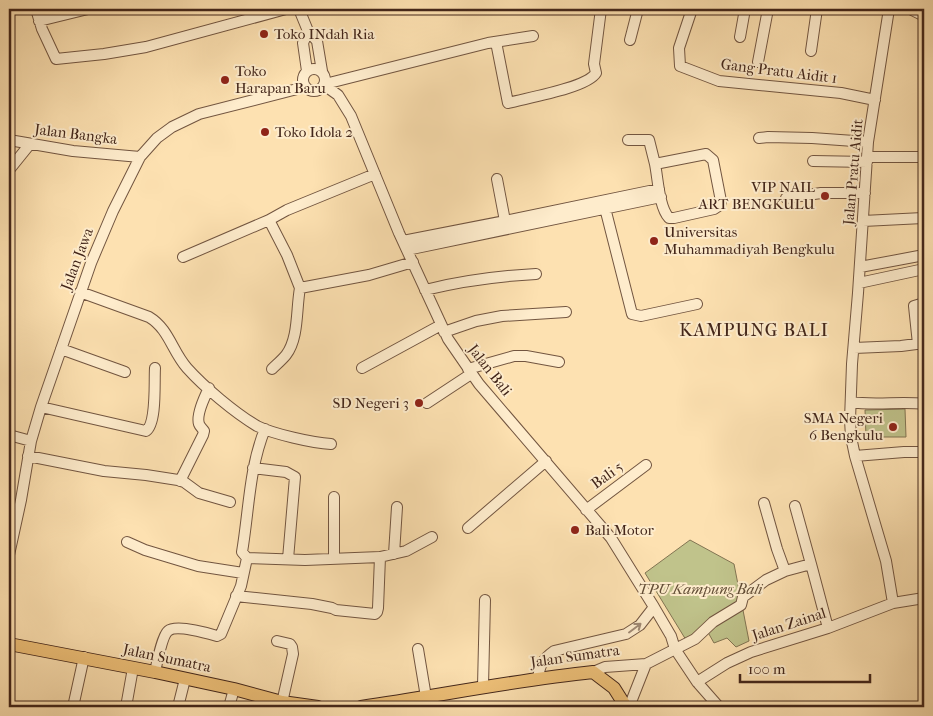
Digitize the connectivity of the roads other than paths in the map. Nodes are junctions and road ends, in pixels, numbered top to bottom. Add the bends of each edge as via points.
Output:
1 (36, 9) edge
2 (88, 9) edge
3 (286, 9) edge
4 (300, 9) edge
5 (601, 9) edge
6 (638, 9) edge
7 (692, 9) edge
8 (745, 9) edge
9 (768, 9) edge
10 (817, 9) edge
11 (889, 9) edge
12 (910, 9) edge
13 (924, 16) edge
14 (39, 21) junction
15 (308, 32) junction
16 (534, 36) dead end
17 (740, 37) dead end
18 (630, 40) dead end
19 (496, 42) junction
20 (811, 51) dead end
21 (758, 62) dead end
22 (307, 71) junction
23 (322, 71) junction
24 (324, 85) junction
25 (305, 86) junction
26 (875, 100) junction
27 (759, 138) dead end
28 (9, 140) edge
29 (628, 140) dead end
30 (868, 142) junction
31 (30, 144) junction
32 (140, 157) junction
33 (924, 157) edge
34 (867, 159) junction
35 (813, 160) dead end
36 (655, 164) junction
37 (9, 170) edge
38 (375, 174) junction
39 (497, 179) dead end
40 (865, 192) junction
41 (660, 193) junction
42 (786, 198) dead end
43 (604, 205) junction
44 (924, 218) edge
45 (269, 220) junction
46 (506, 221) junction
47 (863, 221) junction
48 (405, 245) junction
49 (924, 255) edge
50 (183, 257) dead end
51 (413, 262) junction
52 (860, 267) junction
53 (924, 269) edge
54 (536, 274) dead end
55 (859, 283) junction
56 (300, 288) junction
57 (425, 290) junction
58 (80, 292) junction
59 (924, 303) edge
60 (696, 304) dead end
61 (566, 312) dead end
62 (442, 328) junction
63 (921, 344) edge
64 (854, 348) junction
65 (61, 349) junction
66 (559, 362) dead end
67 (155, 368) dead end
68 (362, 368) dead end
69 (272, 369) dead end
70 (470, 371) junction
71 (125, 372) dead end
72 (207, 391) junction
73 (851, 402) junction
74 (427, 403) dead end
75 (924, 404) edge
76 (41, 407) junction
77 (264, 431) junction
78 (9, 435) edge
79 (31, 441) junction
80 (331, 444) dead end
81 (924, 452) edge
82 (28, 456) junction
83 (855, 456) junction
84 (546, 461) junction
85 (646, 465) dead end
86 (254, 468) junction
87 (180, 481) junction
88 (334, 496) dead end
89 (230, 502) dead end
90 (764, 503) dead end
91 (795, 506) dead end
92 (398, 507) dead end
93 (586, 510) junction
94 (13, 511) edge
95 (468, 528) dead end
96 (432, 537) dead end
97 (127, 542) dead end
98 (394, 554) junction
99 (9, 555) edge
100 (380, 557) junction
101 (247, 558) junction
102 (334, 559) junction
103 (288, 560) junction
104 (811, 564) junction
105 (785, 571) junction
106 (243, 573) junction
107 (236, 596) junction
108 (924, 598) edge
109 (486, 600) dead end
110 (893, 603) junction
111 (654, 607) junction
112 (828, 628) junction
113 (276, 641) dead end
114 (9, 644) edge
115 (418, 649) dead end
116 (676, 649) junction
117 (84, 658) junction
118 (646, 664) junction
119 (133, 668) junction
120 (154, 672) junction
121 (593, 672) junction
122 (538, 678) junction
123 (185, 679) junction
124 (697, 682) junction
125 (483, 686) junction
126 (234, 689) junction
127 (426, 697) junction
128 (281, 704) edge
129 (73, 707) edge
130 (126, 707) edge
131 (178, 707) edge
132 (229, 707) edge
133 (318, 707) edge
134 (360, 707) edge
135 (628, 707) edge
136 (719, 707) edge

1 - 14 street
2 - 14 street
3 - 14 street via 146,47 56,59
4 - 15 street
5 - 19 street via 594,64 596,73 584,82 553,92 508,103
6 - 18 street
7 - 26 street, Gang Pratu Aidit 1 via 679,48 680,66 719,81 841,93
8 - 17 street
9 - 21 street
10 - 20 street
11 - 26 street, Jalan Pratu Aidit
12 - 13 street
15 - 22 street via 303,43
15 - 23 street via 317,41
16 - 19 street
19 - 24 street
22 - 23 street via 314,68
22 - 25 street via 303,80
23 - 24 street
24 - 25 street via 315,91
24 - 38 street, Jalan Bali via 338,95 351,116
25 - 32 street, Jalan Jawa via 199,114 172,126
26 - 30 street, Jalan Pratu Aidit
27 - 30 street
28 - 31 street, Jalan Bangka
29 - 36 street via 649,140
30 - 34 street, Jalan Pratu Aidit
31 - 32 street, Jalan Bangka
31 - 37 street
32 - 58 street, Jalan Jawa
33 - 34 street
34 - 35 street
34 - 40 street, Jalan Pratu Aidit
36 - 41 street
36 - 41 street via 709,155 721,202 714,209 672,218 667,215
38 - 45 street
38 - 48 street, Jalan Bali
39 - 46 street
40 - 42 street
40 - 47 street, Jalan Pratu Aidit
41 - 43 street
43 - 46 street
43 - 48 street
43 - 60 street via 632,314 641,316
44 - 47 street
45 - 50 street
45 - 56 street
46 - 48 street
47 - 52 street, Jalan Pratu Aidit
48 - 51 street, Jalan Bali
49 - 52 street
51 - 56 street via 369,275
51 - 57 street, Jalan Bali
52 - 55 street, Jalan Pratu Aidit
53 - 55 street
54 - 57 street
55 - 64 street, Jalan Pratu Aidit
56 - 69 street via 291,346
57 - 62 street, Jalan Bali
58 - 65 street, Jalan Jawa
58 - 72 street via 156,321
59 - 63 street via 914,306
61 - 62 street via 476,320
62 - 68 street
62 - 70 street, Jalan Bali
63 - 64 street
64 - 73 street, Jalan Pratu Aidit
65 - 71 street
65 - 76 street, Jalan Jawa
66 - 70 street via 514,356
67 - 76 street via 152,418 146,431
70 - 74 street
70 - 84 street, Jalan Bali
72 - 77 street
72 - 87 street via 199,422 204,435
73 - 75 street
73 - 83 street, Jalan Pratu Aidit via 851,437
76 - 79 street, Jalan Jawa
77 - 80 street
77 - 86 street
78 - 79 street
79 - 82 street, Jalan Jawa
81 - 83 street
82 - 87 street
82 - 94 street, Jalan Jawa
83 - 110 street, Jalan Pratu Aidit via 886,561
84 - 93 street, Jalan Bali
84 - 95 street
85 - 93 street, Bali 5
86 - 101 street via 242,552
86 - 103 street via 286,472 295,477
87 - 89 street via 199,494
88 - 102 street
90 - 105 street
91 - 104 street
92 - 98 street
93 - 111 street, Jalan Bali via 611,538
94 - 99 street, Jalan Jawa
96 - 98 street
97 - 106 street via 198,566
98 - 100 street
100 - 102 street
100 - 107 street via 375,614
101 - 103 street
101 - 106 street
102 - 103 street
104 - 105 street
104 - 112 street
105 - 116 street via 766,580 743,597 740,605 713,622 695,639
106 - 107 street
107 - 120 street via 220,635 176,628 167,631
108 - 110 street, Jalan Zainal
109 - 125 street
110 - 112 street, Jalan Zainal
111 - 116 street, Jalan Bali
122 -> 111 street via 544,658 554,651 626,634 640,625
112 - 124 street, Jalan Zainal via 750,652
113 - 128 street via 292,647 292,661
114 - 117 main road, Jalan Sumatra
115 - 127 street
116 - 118 street
116 - 124 street, Jalan Bali
117 - 119 main road, Jalan Sumatra
117 - 129 street
118 - 121 street, Jalan Sumatra via 605,667
118 - 135 street
119 - 120 main road, Jalan Sumatra
119 - 130 street
120 - 123 main road, Jalan Sumatra
121 - 122 main road, Jalan Sumatra
121 - 135 main road via 614,688
122 - 125 main road, Jalan Sumatra
123 - 126 main road, Jalan Sumatra
123 - 131 street
124 - 136 street, Jalan Bali
125 - 127 main road, Jalan Sumatra
126 - 128 main road, Jalan Sumatra
126 - 132 street
127 - 134 main road, Jalan Sumatra
128 - 133 main road, Jalan Sumatra

